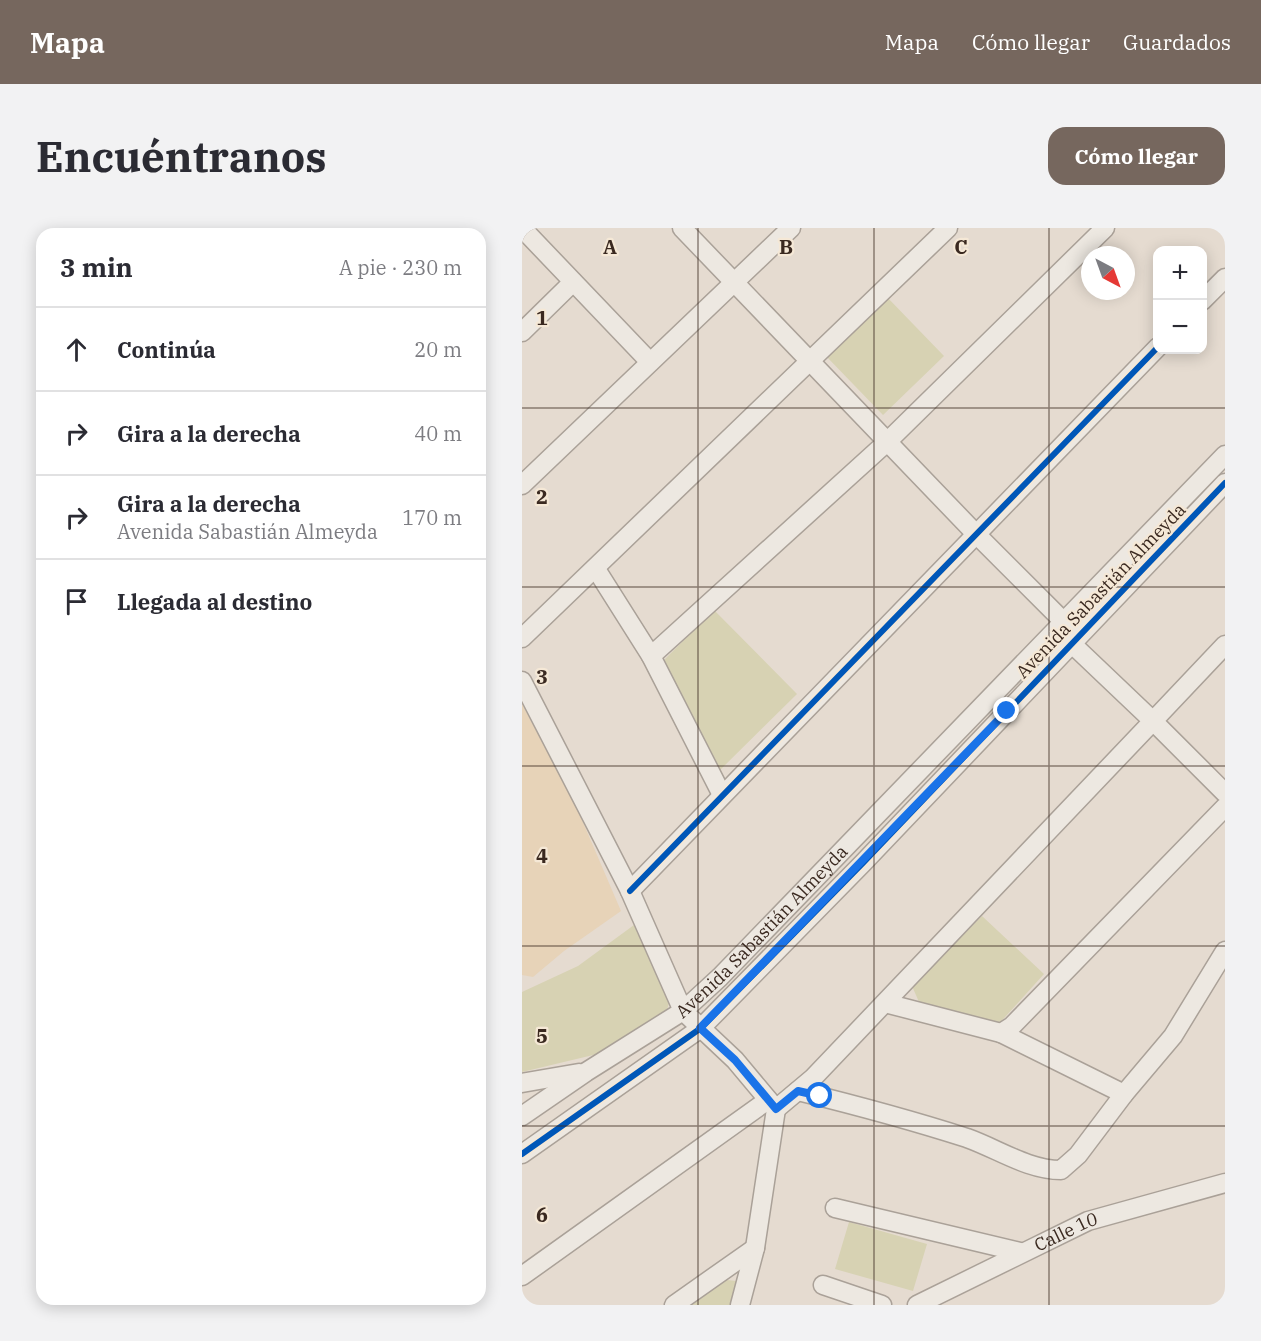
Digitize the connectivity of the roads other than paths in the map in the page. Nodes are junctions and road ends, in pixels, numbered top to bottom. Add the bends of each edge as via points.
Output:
1 (522, 228) edge
2 (682, 228) edge
3 (791, 228) edge
4 (948, 228) edge
5 (1106, 228) edge
6 (1225, 278) edge
7 (573, 282) junction
8 (735, 282) junction
9 (1204, 300) edge
10 (522, 332) edge
11 (1153, 352) edge
12 (650, 362) junction
13 (812, 362) junction
14 (888, 441) junction
15 (1225, 455) edge
16 (1225, 483) edge
17 (522, 485) edge
18 (976, 534) junction
19 (596, 569) junction
20 (1064, 622) junction
21 (522, 638) edge
22 (1075, 640) junction
23 (1225, 645) edge
24 (651, 656) junction
25 (522, 681) edge
26 (1153, 721) junction
27 (1225, 793) edge
28 (722, 795) junction
29 (1225, 807) edge
30 (630, 891) junction
31 (1225, 951) edge
32 (885, 1003) junction
33 (683, 1011) junction
34 (700, 1028) junction
35 (1001, 1032) junction
36 (586, 1071) junction
37 (522, 1083) edge
38 (798, 1091) junction
39 (1124, 1094) junction
40 (772, 1104) junction
41 (522, 1116) edge
42 (522, 1154) edge
43 (1225, 1183) edge
44 (835, 1208) dead end
45 (755, 1248) junction
46 (1020, 1252) junction
47 (522, 1276) edge
48 (823, 1285) dead end
49 (674, 1305) edge
50 (741, 1305) edge
51 (882, 1305) edge
52 (917, 1305) edge

1 - 7 street
2 - 8 street
3 - 8 street
4 - 13 street
5 - 14 street
6 - 9 street
7 - 10 street
7 - 12 street
8 - 12 street
8 - 13 street
11 - 18 street
12 - 17 street
13 - 14 street
13 - 19 street
14 - 18 street
14 - 24 street
15 - 20 street, Avenida Sabastián Almeyda
16 - 22 street, Avenida Sabastián Almeyda
18 - 20 street
18 - 28 street
19 - 21 street
19 - 24 street
20 - 22 street
20 - 33 street, Avenida Sabastián Almeyda via 848,847
22 - 26 street
22 - 34 street, Avenida Sabastián Almeyda
23 - 26 street
24 - 28 street
25 - 30 street
26 - 27 street
26 - 32 street
28 - 30 street
29 - 35 street via 1027,1013
30 - 33 street
31 - 39 street via 1173,1036
32 - 35 street
32 - 38 street
33 - 34 street
33 - 36 street, Avenida Sabastián Almeyda
34 - 40 street via 735,1060
34 - 42 street, Avenida Sabastián Almeyda
35 - 39 street
36 - 37 street
36 - 41 street, Avenida Sabastián Almeyda
38 - 39 street via 905,1118 986,1145 1043,1170 1061,1170 1078,1155
38 - 40 street
40 - 45 street
40 - 47 street
43 - 46 street, Calle 10 via 1088,1221
44 - 46 street
45 - 49 street
45 - 50 street
46 - 52 street, Calle 10
48 - 51 street

